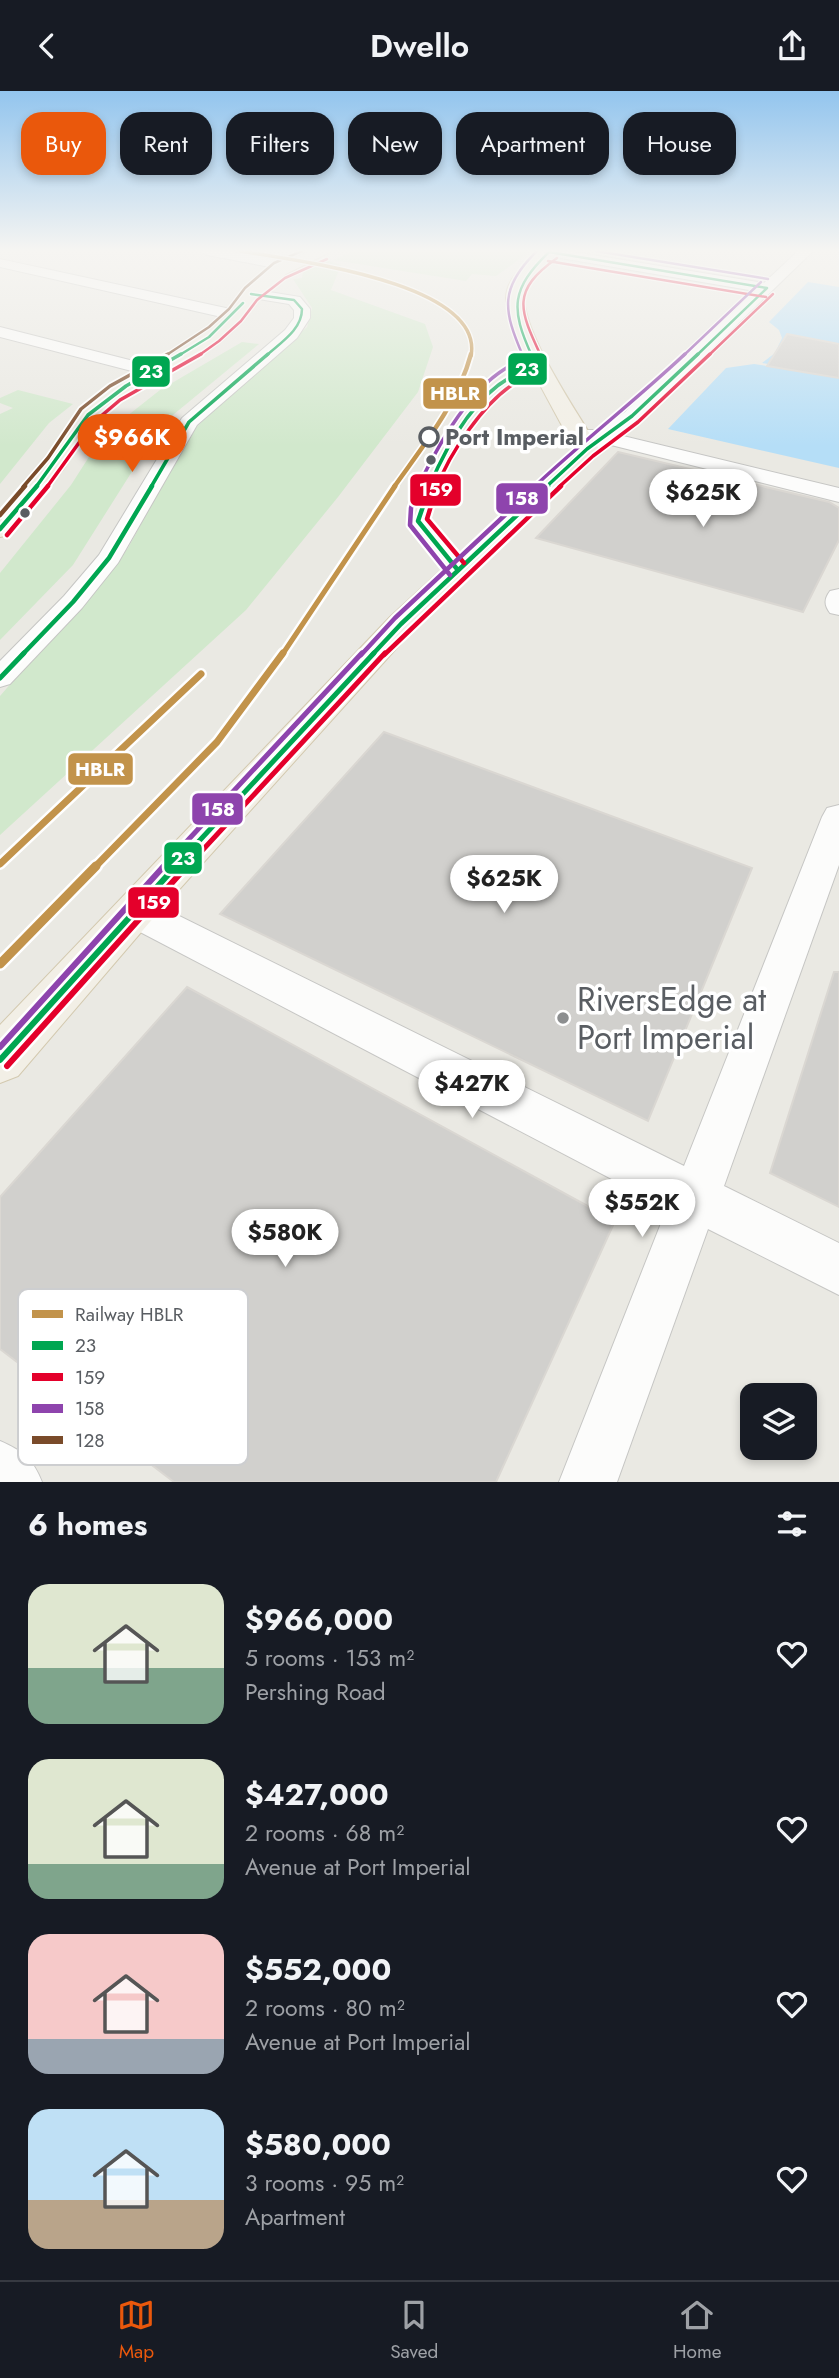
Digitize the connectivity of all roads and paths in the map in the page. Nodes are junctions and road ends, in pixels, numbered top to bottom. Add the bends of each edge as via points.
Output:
1 (233, 316) edge
2 (302, 316) edge
3 (519, 316) edge
4 (738, 316) edge
5 (0, 332) edge
6 (31, 340) junction
7 (0, 352) edge
8 (155, 372) junction
9 (590, 439) junction
10 (839, 495) edge
11 (0, 529) edge
12 (839, 597) edge
13 (839, 607) edge
14 (0, 678) edge
15 (839, 817) edge
16 (831, 864) edge
17 (134, 911) junction
18 (0, 1060) edge
19 (696, 1197) junction
20 (839, 1270) edge
21 (0, 1470) edge
22 (13, 1482) edge
23 (589, 1482) edge

1 - 8 main road via 205,341
2 - 14 street via 278,346 189,422 109,558
3 - 9 main road via 537,367
4 - 9 street via 632,416
5 - 6 street
6 - 7 street
6 - 8 street
8 - 11 main road via 115,393 86,416 55,463
9 - 10 street
9 - 17 main road via 401,624
12 - 13 street
15 - 16 street
16 - 19 street
17 - 18 main road
17 - 19 street
19 - 20 street
19 - 23 street
21 - 22 street

